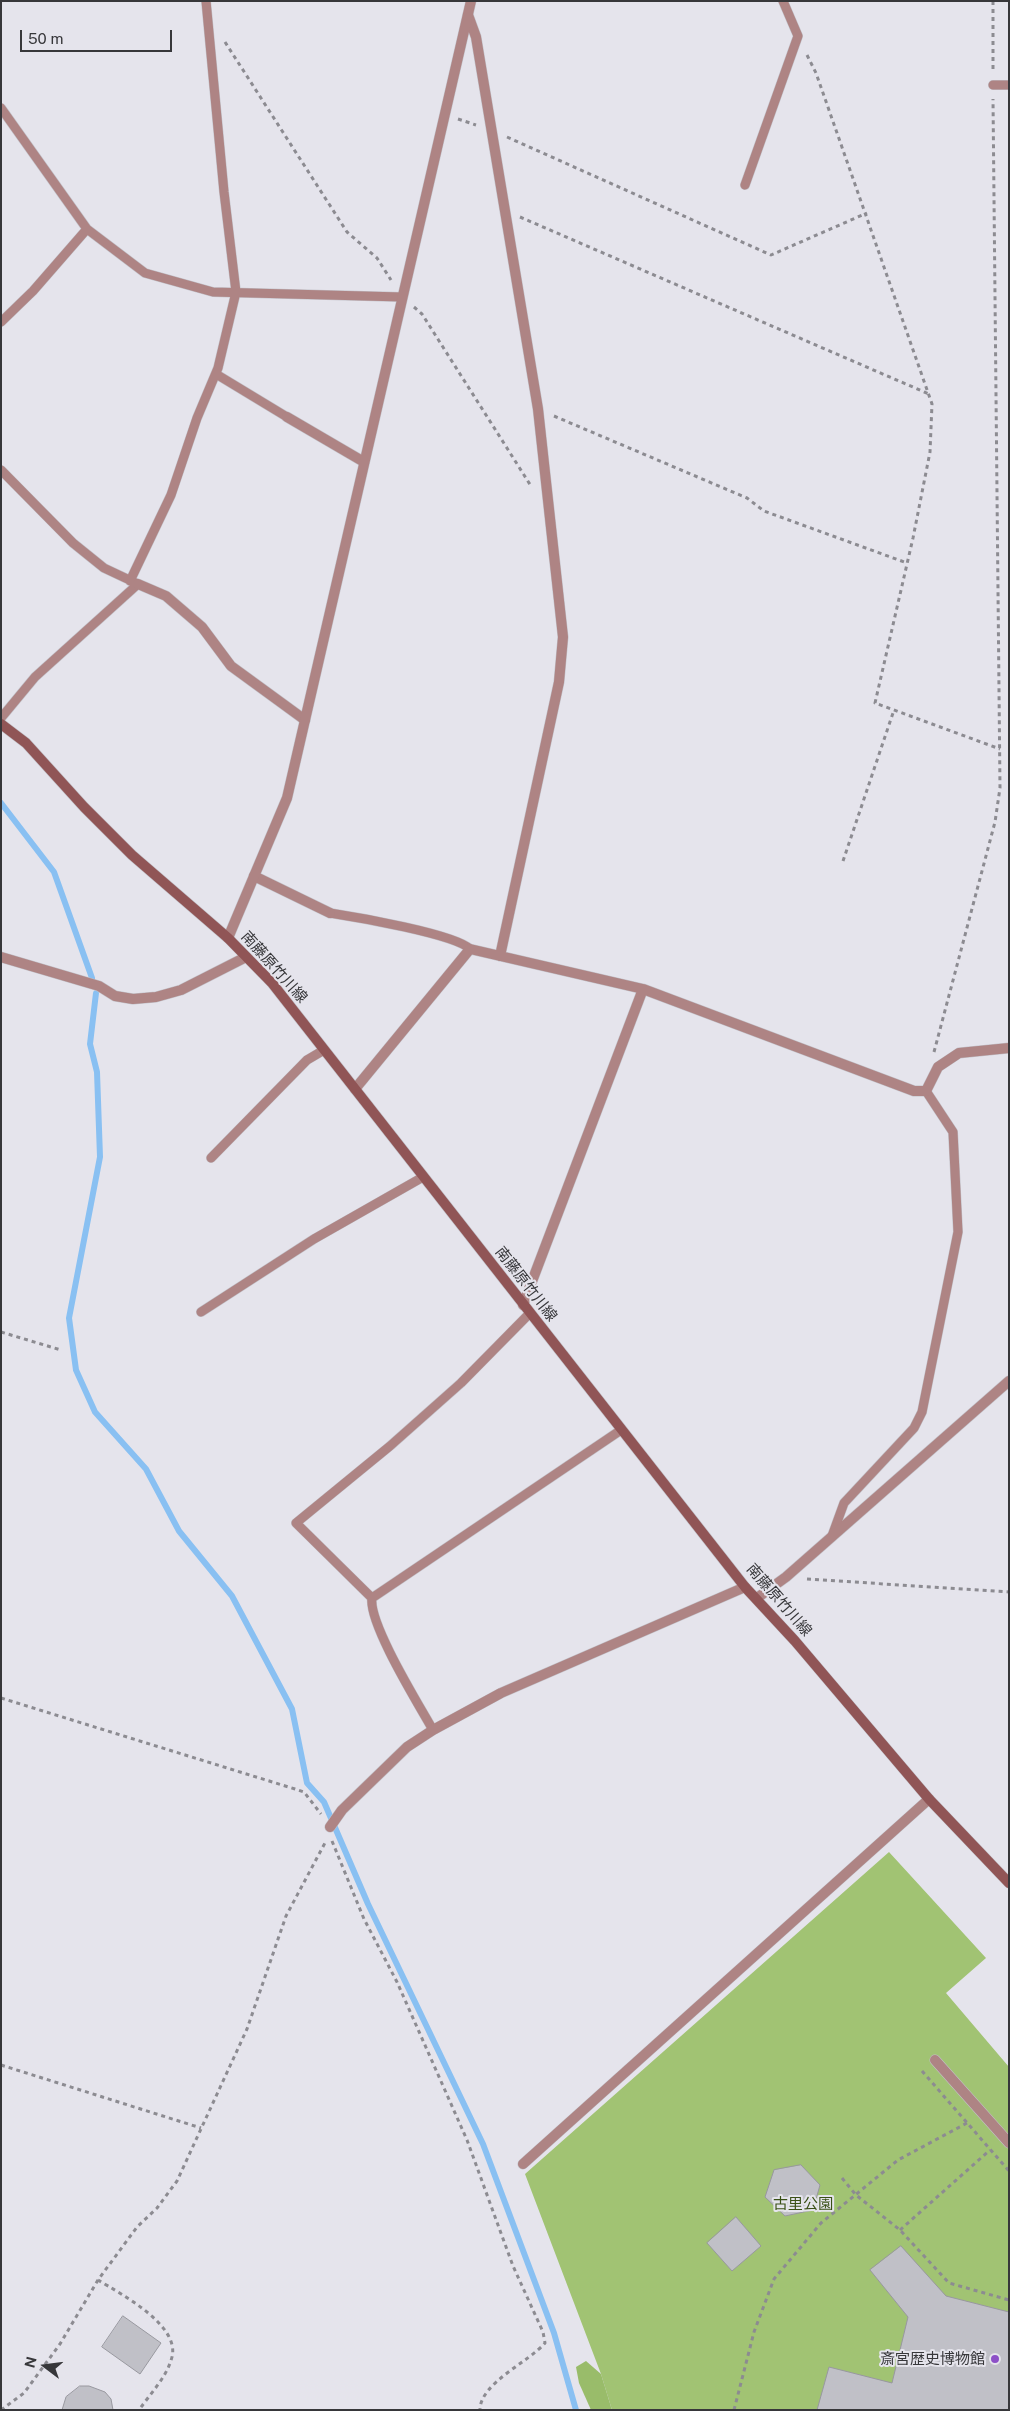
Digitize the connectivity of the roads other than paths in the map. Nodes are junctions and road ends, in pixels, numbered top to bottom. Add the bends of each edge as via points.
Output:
1 (206, 1) edge
2 (471, 1) edge
3 (783, 1) edge
4 (468, 14) junction
5 (993, 85) road end
6 (1009, 85) edge
7 (1, 108) edge
8 (745, 185) dead end
9 (87, 229) junction
10 (236, 292) junction
11 (402, 296) junction
12 (1, 322) edge
13 (216, 374) junction
14 (287, 417) joint
15 (364, 462) junction
16 (1, 470) edge
17 (134, 583) junction
18 (1, 718) edge
19 (305, 720) junction
20 (1, 724) edge
21 (254, 876) junction
22 (330, 913) joint
23 (228, 938) junction
24 (470, 950) junction
25 (500, 956) junction
26 (1, 957) edge
27 (246, 957) junction
28 (643, 989) junction
29 (1009, 1048) edge
30 (324, 1050) junction
31 (355, 1089) junction
32 (926, 1091) junction
33 (211, 1158) dead end
34 (424, 1177) junction
35 (526, 1309) junction
36 (201, 1312) dead end
37 (1009, 1381) edge
38 (621, 1430) junction
39 (832, 1536) junction
40 (745, 1587) junction
41 (372, 1598) junction
42 (757, 1598) junction
43 (433, 1730) junction
44 (929, 1799) junction
45 (330, 1826) road end
46 (1009, 1883) edge
47 (935, 2060) dead end
48 (1009, 2144) edge
49 (523, 2164) dead end

1 - 10 lane
2 - 4 street
3 - 8 lane via 798,36
4 - 11 street
4 - 25 street via 476,37 538,409 563,638 559,682
5 - 6 lane
7 - 9 lane
9 - 10 lane via 146,272 213,292
9 - 12 lane
10 - 11 lane
10 - 13 lane
11 - 15 street
13 - 14 lane
13 - 17 lane
14 - 15 street
15 - 19 street
16 - 17 lane via 73,543 104,568
17 - 18 lane via 35,677
17 - 19 street via 166,596 202,627 231,666
19 - 21 street via 287,798
20 - 23 main road, 南藤原竹川線 via 26,743 132,855
21 - 22 street
21 - 23 street
22 - 24 lane via 424,932 464,943
23 - 27 main road, 南藤原竹川線
24 - 25 street
24 - 31 street
25 - 28 street
26 - 27 street via 99,986 115,996 133,999 181,990
27 - 30 main road, 南藤原竹川線 via 272,983
28 - 32 street via 887,1082 914,1091
28 - 35 street
29 - 32 street via 958,1053 938,1067
30 - 31 main road, 南藤原竹川線
30 - 33 lane via 307,1060
31 - 34 main road, 南藤原竹川線
32 - 39 lane via 953,1132 958,1232 922,1412 914,1428 844,1503
34 - 35 main road, 南藤原竹川線
34 - 36 lane via 314,1239
35 - 38 main road, 南藤原竹川線
35 - 41 lane via 454,1389 296,1523
37 - 39 street
38 - 40 main road, 南藤原竹川線
38 - 41 lane
39 - 42 street
40 - 42 main road, 南藤原竹川線
40 - 43 street via 501,1693
41 - 43 lane via 377,1625
42 - 44 main road, 南藤原竹川線
43 - 45 street via 407,1747
44 - 46 main road, 南藤原竹川線
44 - 49 street
47 - 48 street

